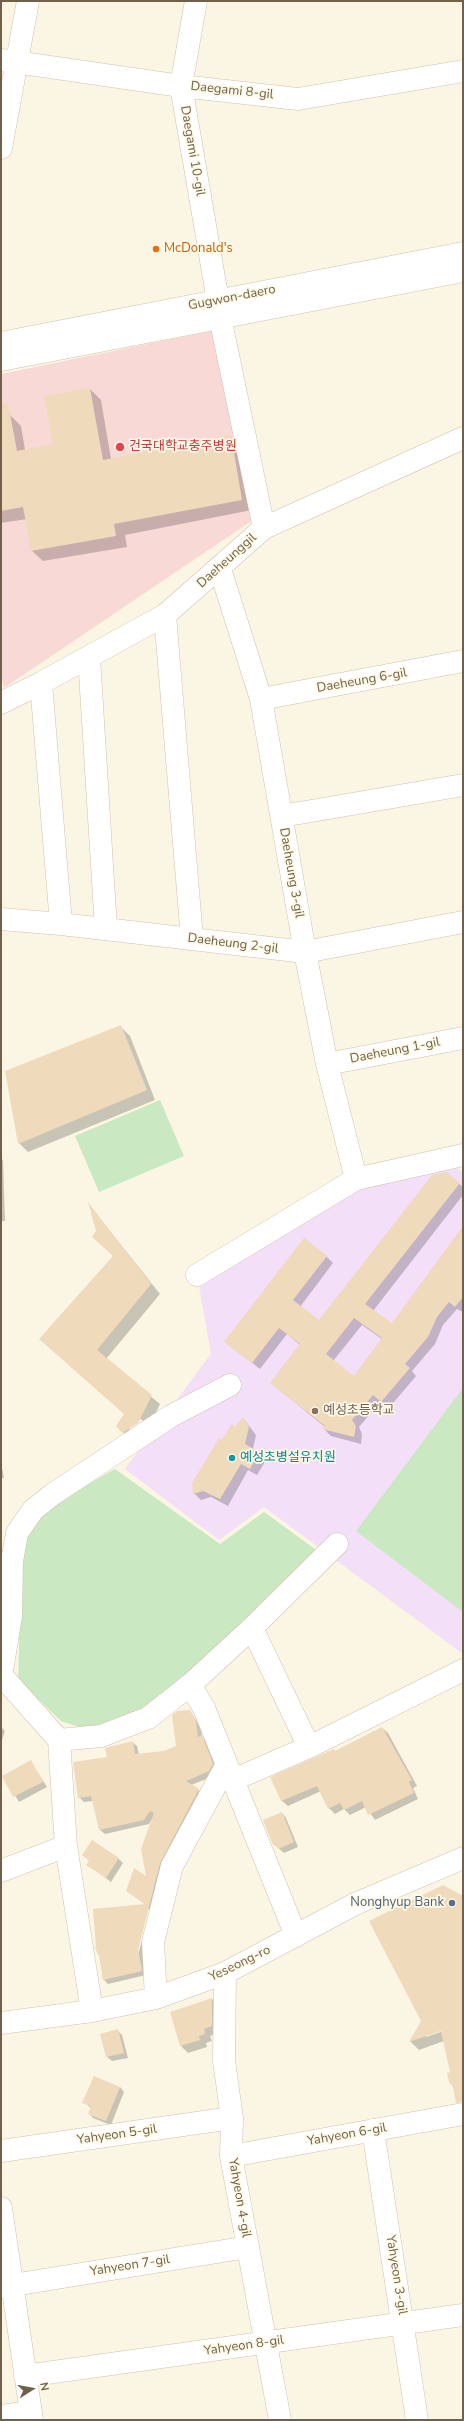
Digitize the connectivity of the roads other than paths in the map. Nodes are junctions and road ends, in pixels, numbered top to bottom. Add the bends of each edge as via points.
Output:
1 (28, 1) edge
2 (196, 1) edge
3 (8, 62) edge
4 (463, 72) edge
5 (181, 86) junction
6 (1, 148) edge
7 (463, 253) edge
8 (463, 271) edge
9 (219, 309) junction
10 (1, 342) edge
11 (1, 360) edge
12 (463, 441) edge
13 (264, 528) junction
14 (220, 569) junction
15 (165, 615) junction
16 (89, 657) junction
17 (463, 661) edge
18 (41, 683) junction
19 (261, 699) junction
20 (1, 703) edge
21 (463, 785) edge
22 (282, 816) junction
23 (1, 919) edge
24 (463, 922) edge
25 (61, 924) junction
26 (106, 929) junction
27 (192, 939) junction
28 (305, 952) junction
29 (463, 1038) edge
30 (327, 1064) junction
31 (463, 1155) edge
32 (356, 1179) junction
33 (197, 1274) dead end
34 (230, 1385) dead end
35 (337, 1544) dead end
36 (252, 1628) junction
37 (463, 1670) edge
38 (2, 1677) edge
39 (190, 1685) junction
40 (58, 1740) junction
41 (309, 1747) junction
42 (229, 1773) junction
43 (66, 1846) junction
44 (463, 1858) edge
45 (1, 1871) edge
46 (296, 1936) junction
47 (225, 1973) junction
48 (156, 1998) junction
49 (92, 2010) junction
50 (1, 2023) edge
51 (463, 2114) edge
52 (232, 2118) junction
53 (373, 2130) junction
54 (1, 2151) edge
55 (231, 2156) junction
56 (1, 2208) edge
57 (248, 2247) junction
58 (6, 2286) edge
59 (463, 2315) edge
60 (403, 2324) junction
61 (265, 2343) junction
62 (25, 2376) junction
63 (1, 2416) edge
64 (31, 2416) edge
65 (280, 2420) edge
66 (417, 2420) edge

1 - 3 street
2 - 5 street, Daegami 10-gil
3 - 5 street, Daegami 8-gil
3 - 6 street
4 - 5 street, Daegami 8-gil via 298,99
5 - 9 street, Daegami 10-gil
7 - 9 street, Gugwon-daero
8 - 9 street, Gugwon-daero
9 - 10 street, Gugwon-daero
9 - 11 street, Gugwon-daero
9 - 13 street, Daegami 10-gil
12 - 13 street, Daeheunggil
13 - 14 street, Daeheunggil
14 - 15 street, Daeheunggil
14 - 19 street, Daeheung 3-gil
15 - 16 street, Daeheunggil
15 - 27 street
16 - 18 street, Daeheunggil
16 - 26 street
17 - 19 street, Daeheung 6-gil
18 - 20 street, Daeheunggil
18 - 25 street
19 - 22 street, Daeheung 3-gil
21 - 22 street
22 - 28 street, Daeheung 3-gil
23 - 25 street, Daeheung 2-gil
24 - 28 street, Daeheung 2-gil
25 - 26 street, Daeheung 2-gil
26 - 27 street, Daeheung 2-gil
27 - 28 street, Daeheung 2-gil
28 - 30 street, Daeheung 3-gil
29 - 30 street, Daeheung 1-gil
30 - 32 street, Daeheung 3-gil
31 - 32 street
32 - 33 street
34 - 38 street via 171,1416 33,1510 17,1533 12,1561 11,1616
35 - 36 street
36 - 39 street
36 - 41 street
37 - 41 street
38 - 40 street
39 - 40 street via 148,1718 101,1736
39 - 42 street via 204,1708
40 - 43 street
41 - 42 street
42 - 46 street
42 - 48 street via 172,1866 153,1942
43 - 45 street
43 - 49 street
44 - 46 street, Yeseong-ro via 355,1904
46 - 47 street, Yeseong-ro
47 - 48 street, Yeseong-ro
47 - 52 street, Yahyeon 4-gil via 224,2061
48 - 49 street, Yeseong-ro
49 - 50 street, Yeseong-ro
51 - 53 street, Yahyeon 6-gil
52 - 54 street, Yahyeon 5-gil
52 - 55 street, Yahyeon 4-gil
53 - 55 street, Yahyeon 6-gil
53 - 60 street, Yahyeon 3-gil
55 - 57 street, Yahyeon 4-gil
56 - 58 street
57 - 58 street, Yahyeon 7-gil
57 - 61 street, Yahyeon 4-gil
58 - 62 street
59 - 60 street, Yahyeon 8-gil
60 - 61 street, Yahyeon 8-gil
60 - 66 street, Yahyeon 3-gil
61 - 62 street, Yahyeon 8-gil
61 - 65 street, Yahyeon 4-gil
62 - 64 street
63 - 64 street

